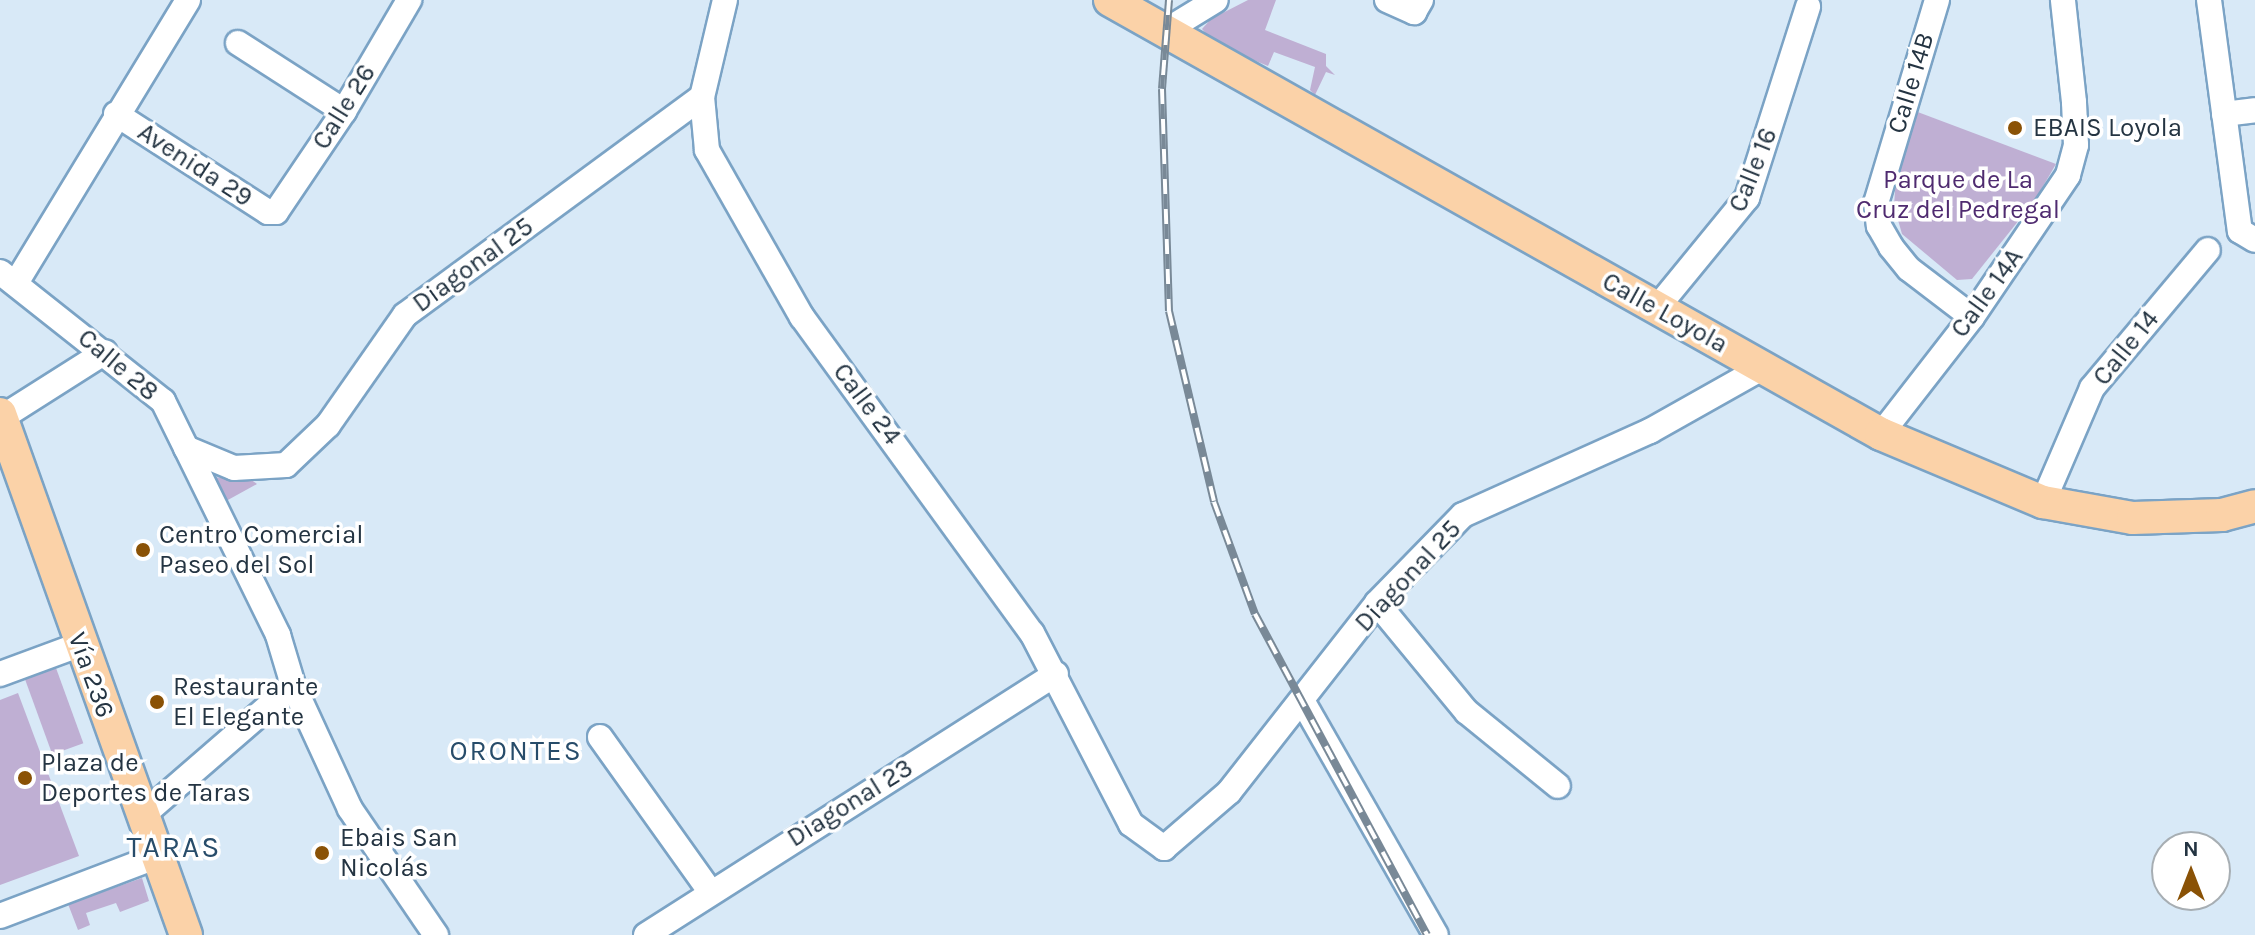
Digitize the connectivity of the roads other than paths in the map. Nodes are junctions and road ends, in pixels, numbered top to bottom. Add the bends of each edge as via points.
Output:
1 (188, 0) edge
2 (409, 0) edge
3 (725, 0) edge
4 (1110, 0) edge
5 (1216, 0) edge
6 (1387, 0) edge
7 (1937, 0) edge
8 (2063, 0) edge
9 (2210, 0) edge
10 (1417, 6) edge
11 (1808, 7) dead end
12 (1167, 30) junction
13 (238, 43) dead end
14 (702, 97) junction
15 (2255, 110) edge
16 (344, 111) junction
17 (116, 114) junction
18 (2224, 114) junction
19 (276, 212) joint
20 (2251, 239) edge
21 (2208, 250) dead end
22 (8, 278) edge
23 (1656, 309) junction
24 (1972, 317) junction
25 (105, 352) junction
26 (1762, 368) junction
27 (1, 416) edge
28 (1881, 434) junction
29 (186, 448) junction
30 (7, 461) edge
31 (2043, 502) junction
32 (2255, 506) edge
33 (1377, 603) junction
34 (79, 645) junction
35 (0, 674) edge
36 (1056, 674) junction
37 (293, 685) junction
38 (1303, 702) junction
39 (600, 737) dead end
40 (1558, 786) dead end
41 (142, 816) junction
42 (1164, 848) joint
43 (155, 857) junction
44 (710, 891) junction
45 (0, 916) edge
46 (186, 935) edge
47 (436, 935) edge
48 (646, 935) edge
49 (1436, 935) edge

1 - 17 street, Calle 28
2 - 16 street, Calle 26
3 - 14 street, Calle 24
4 - 12 main road, Calle Loyola
5 - 12 street
6 - 10 street
7 - 24 street, Calle 14B via 1876,203 1879,226 1900,258
8 - 24 street, Calle 14A via 2074,102 2073,161 2057,197
9 - 18 street
11 - 23 street, Calle 16 via 1747,198
12 - 23 main road, Calle Loyola
13 - 16 street
14 - 29 street, Diagonal 25 via 405,315 328,425 286,465 234,468
14 - 36 street, Calle 24 via 707,150 802,317 933,492
15 - 18 street
16 - 19 street, Calle 26
17 - 19 street, Avenida 29 via 268,212
17 - 22 street, Calle 28
18 - 20 street via 2240,231
21 - 31 street, Calle 14 via 2092,388
22 - 25 street, Calle 28
23 - 26 main road, Calle Loyola
24 - 28 street, Calle 14A
25 - 27 street
25 - 29 street, Calle 28 via 163,401
26 - 28 main road, Calle Loyola
26 - 33 street, Diagonal 25 via 1650,431 1463,515
27 - 30 main road, Vía 236
28 - 31 main road, Calle Loyola
29 - 37 street, Calle 28 via 278,635
30 - 34 main road, Vía 236
31 - 32 main road, Calle Loyola via 2133,518 2222,515
33 - 38 street, Diagonal 25
33 - 40 street via 1467,712
34 - 35 street
34 - 41 main road, Vía 236
36 - 42 street, Calle 24 via 1131,824
36 - 44 street, Diagonal 23
37 - 41 street
37 - 47 street, Calle 28 via 350,809
38 - 42 street, Diagonal 25 via 1229,792
38 - 49 street
39 - 44 street
41 - 43 main road, Vía 236
43 - 45 street
43 - 46 main road, Vía 236
44 - 48 street, Diagonal 23

